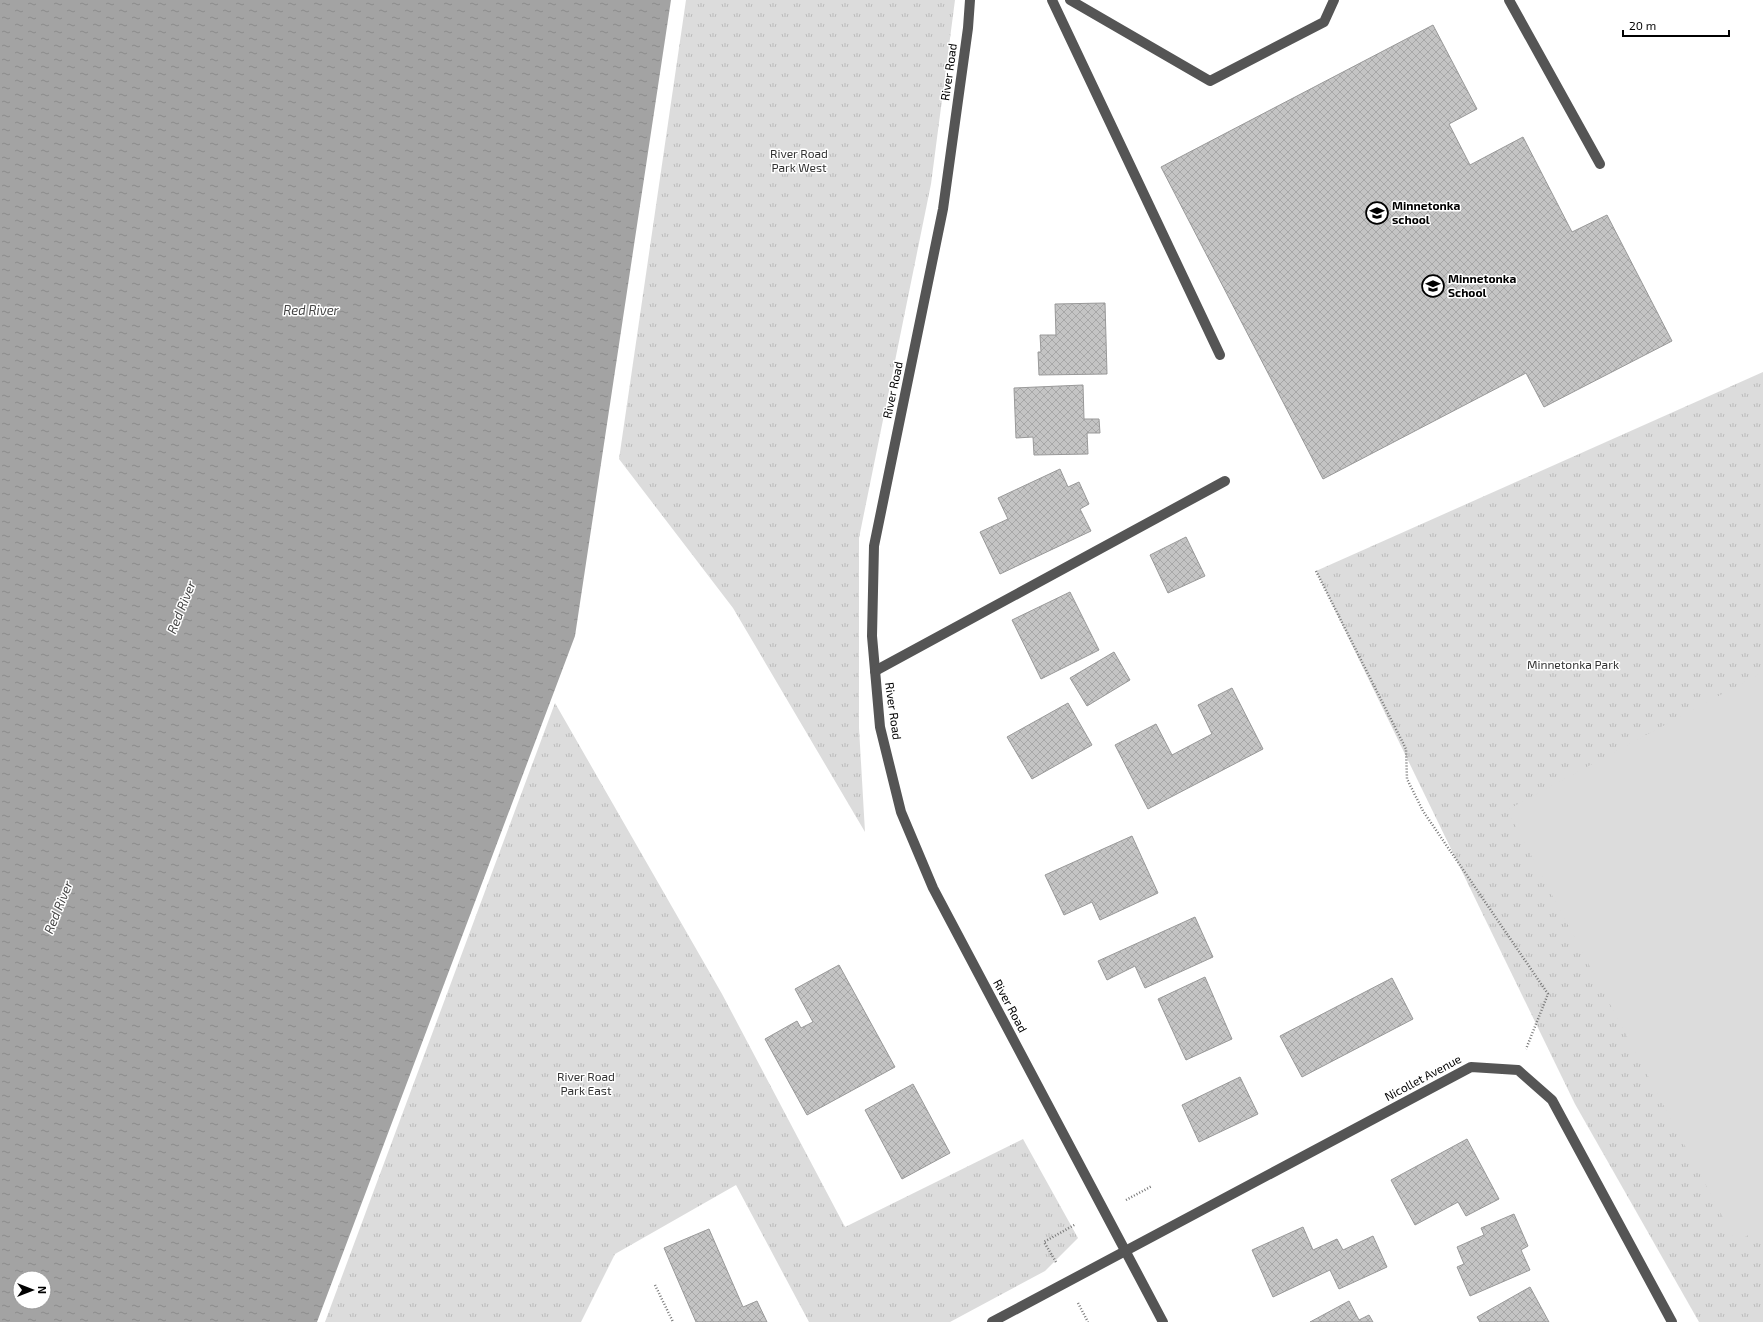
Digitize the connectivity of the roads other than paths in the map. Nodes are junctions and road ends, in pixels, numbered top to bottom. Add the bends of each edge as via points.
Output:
1 (970, 0) edge
2 (1052, 0) edge
3 (1070, 0) edge
4 (1334, 0) edge
5 (1509, 0) edge
6 (1600, 164) dead end
7 (1220, 355) dead end
8 (1225, 481) dead end
9 (875, 671) junction
10 (1125, 1251) junction
11 (992, 1322) edge
12 (1163, 1322) edge
13 (1672, 1322) edge

1 - 9 street, River Road via 943,209 874,546 872,636
2 - 7 street
3 - 4 street via 1210,81 1324,22
5 - 6 street
8 - 9 street
9 - 10 street, River Road via 880,727 901,812 933,888
10 - 11 street, Nicollet Avenue
10 - 12 street, River Road
10 - 13 street, Nicollet Avenue via 1471,1068 1518,1070 1552,1100

